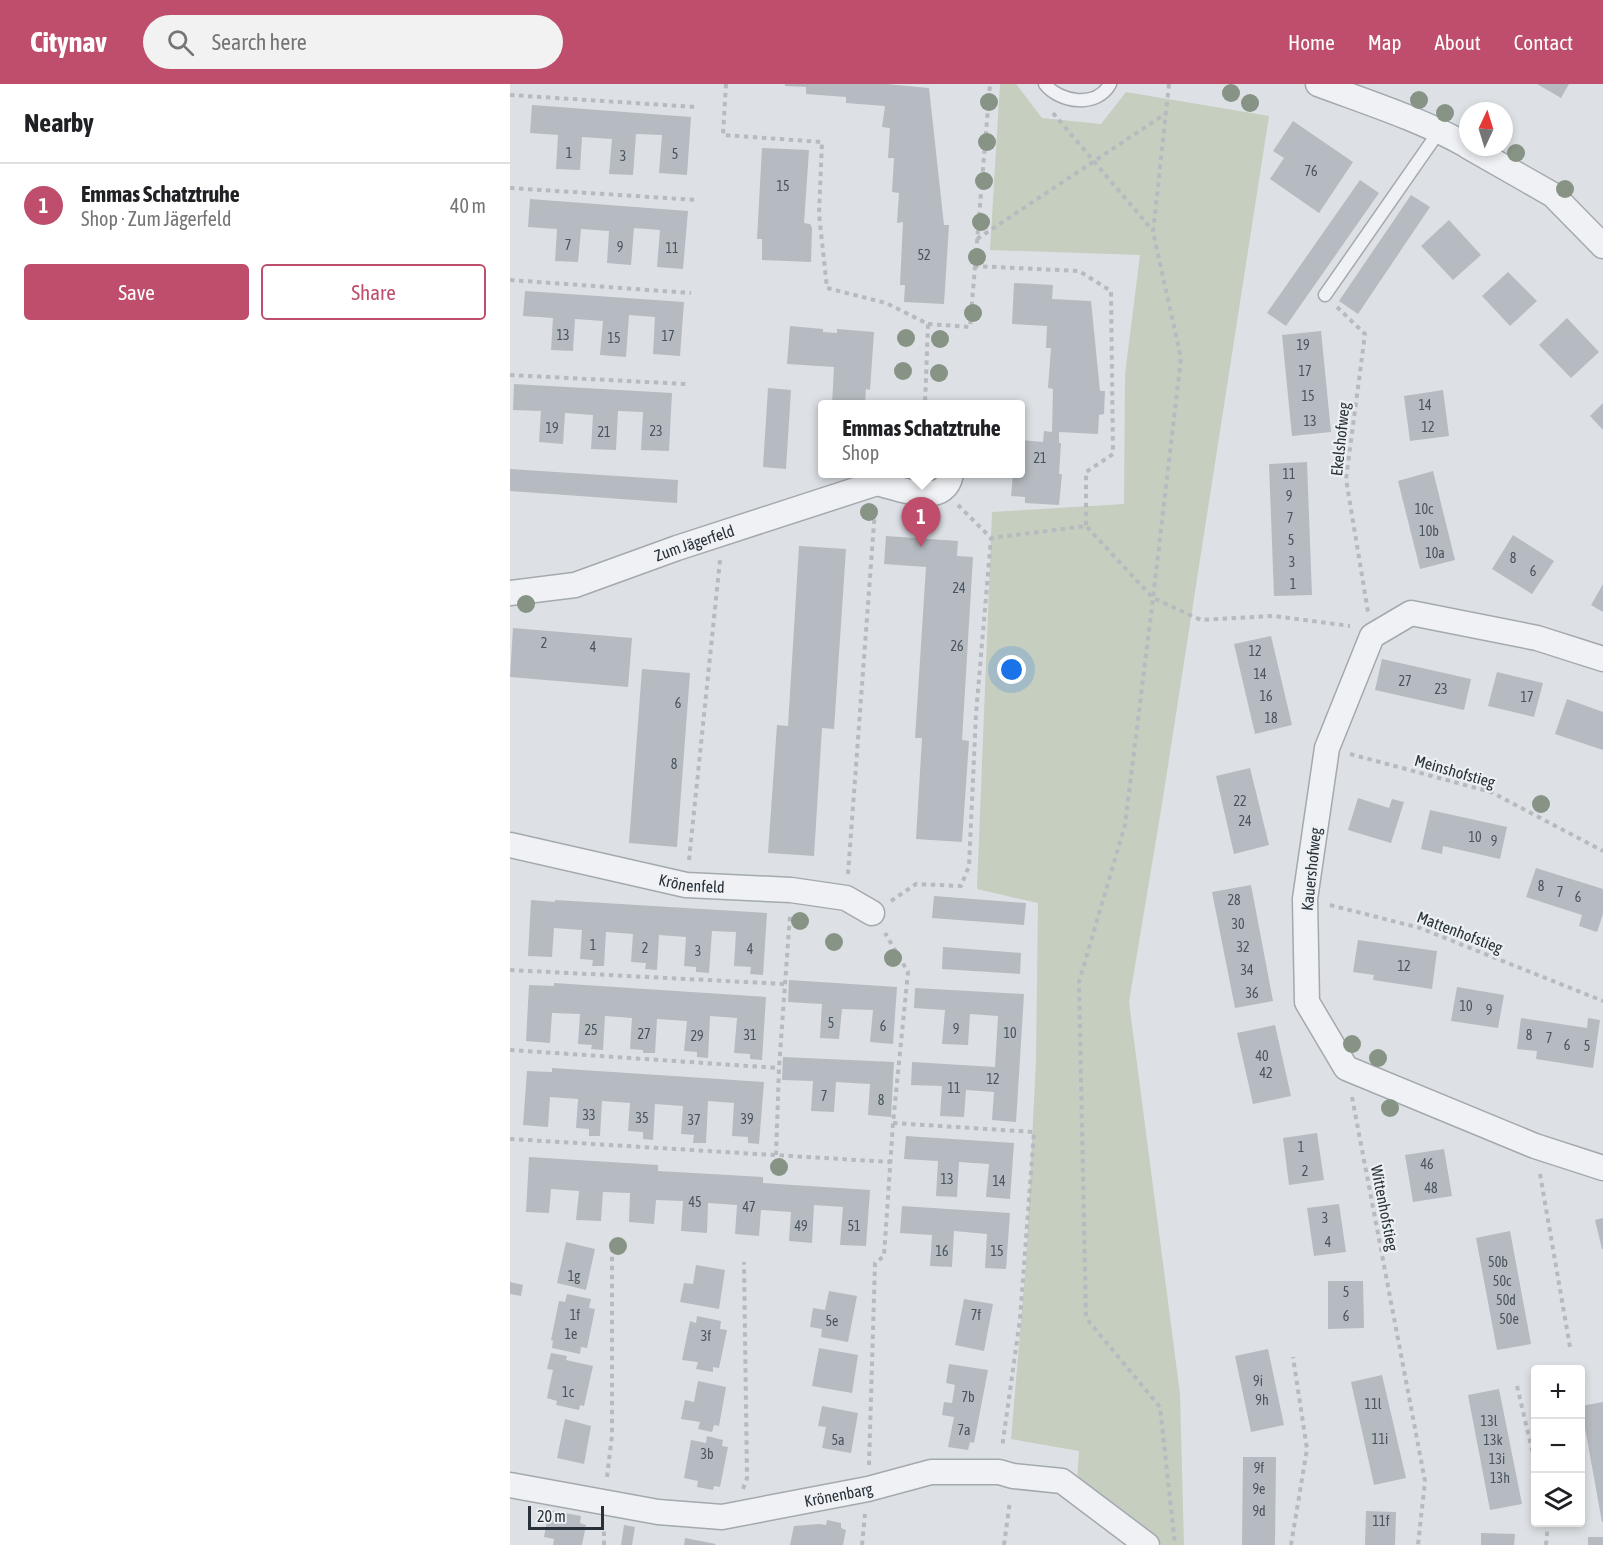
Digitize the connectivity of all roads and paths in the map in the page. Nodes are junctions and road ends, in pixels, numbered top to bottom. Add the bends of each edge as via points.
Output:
1 (726, 84) edge
2 (990, 84) edge
3 (1110, 84) edge
4 (1169, 84) edge
5 (1318, 84) edge
6 (1047, 87) edge
7 (510, 95) edge
8 (696, 107) dead end
9 (1166, 113) junction
10 (1440, 130) junction
11 (1459, 141) edge
12 (1485, 156) edge
13 (1094, 162) junction
14 (510, 188) edge
15 (697, 200) dead end
16 (1153, 232) junction
17 (976, 240) junction
18 (1603, 246) edge
19 (974, 266) junction
20 (510, 280) edge
21 (691, 293) dead end
22 (1325, 295) joint
23 (928, 324) junction
24 (510, 375) edge
25 (686, 384) dead end
26 (925, 400) edge
27 (882, 478) edge
28 (947, 482) edge
29 (1086, 526) junction
30 (723, 533) junction
31 (991, 538) junction
32 (510, 592) edge
33 (1153, 598) junction
34 (1372, 636) junction
35 (1603, 659) edge
36 (1326, 748) junction
37 (510, 845) edge
38 (1603, 851) edge
39 (686, 885) junction
40 (791, 890) junction
41 (846, 898) junction
42 (1305, 899) junction
43 (872, 913) junction
44 (510, 970) edge
45 (785, 984) junction
46 (1603, 1001) edge
47 (510, 1050) edge
48 (779, 1068) junction
49 (1346, 1068) junction
50 (893, 1123) junction
51 (510, 1139) edge
52 (1535, 1146) junction
53 (776, 1155) junction
54 (890, 1161) junction
55 (1603, 1168) edge
56 (612, 1244) dead end
57 (744, 1262) dead end
58 (1570, 1347) dead end
59 (1293, 1357) dead end
60 (1517, 1386) dead end
61 (1531, 1446) edge
62 (1006, 1474) junction
63 (510, 1485) edge
64 (868, 1489) junction
65 (604, 1502) junction
66 (736, 1515) junction
67 (1548, 1527) edge
68 (604, 1545) edge
69 (862, 1545) edge
70 (1004, 1545) edge
71 (1146, 1545) edge
72 (1175, 1545) edge
73 (1292, 1545) edge
74 (1418, 1545) edge
75 (1546, 1545) edge

1 - 23 path via 723,135 822,142 819,214 827,288 886,303
2 - 17 path
3 - 6 lane via 1093,99 1071,101
4 - 9 path
5 - 10 street
6 - 13 path via 1052,112
7 - 8 path
9 - 13 path
9 - 16 path
10 - 11 street
10 - 22 lane
12 - 18 street via 1553,195
13 - 16 path
13 - 17 path
14 - 15 path
16 - 33 path via 1181,357
17 - 19 path
19 - 23 path via 970,327
19 - 29 path via 1079,271 1111,291 1113,454 1086,472
20 - 21 path
22 - 34 path, Ekelshofweg via 1365,334 1346,479
23 - 26 path
24 - 25 path
27 - 28 street via 929,495
27 - 30 street, Zum Jägerfeld
27 - 41 path
28 - 31 path
29 - 31 path
29 - 33 path
30 - 32 street, Zum Jägerfeld via 575,585
30 - 39 path
31 - 43 path via 976,714 969,866 961,886 916,884
33 - 34 path via 1201,620 1274,616 1346,624
33 - 72 path via 1125,825 1080,982 1086,1318 1160,1407
34 - 35 street via 1411,613 1537,638
34 - 36 street, Kauershofweg
36 - 38 path, Meinshofstieg via 1491,792
36 - 42 street, Kauershofweg
37 - 39 street, Krönenfeld
39 - 40 street, Krönenfeld
40 - 41 street, Krönenfeld
40 - 45 path
41 - 43 street, Krönenfeld
42 - 46 path, Mattenhofstieg via 1420,928
42 - 49 street, Kauershofweg via 1307,1002
43 - 50 path via 908,972
44 - 45 path
45 - 48 path
47 - 48 path
48 - 53 path
49 - 52 street
49 - 74 path, Wittenhofstieg via 1425,1481
50 - 54 path
50 - 62 path via 1034,1132
51 - 53 path
52 - 55 street
52 - 58 path
53 - 54 path
54 - 64 path via 884,1256 875,1263
56 - 65 path via 612,1435
57 - 66 path via 747,1478
59 - 73 path via 1307,1449
60 - 61 path
62 - 64 street, Krönenbarg via 931,1472
62 - 70 path
62 - 71 street, Krönenbarg via 1062,1481
63 - 65 street, Krönenbarg
64 - 66 street, Krönenbarg
64 - 69 path
65 - 66 street, Krönenbarg via 658,1512
65 - 68 path
67 - 75 path

